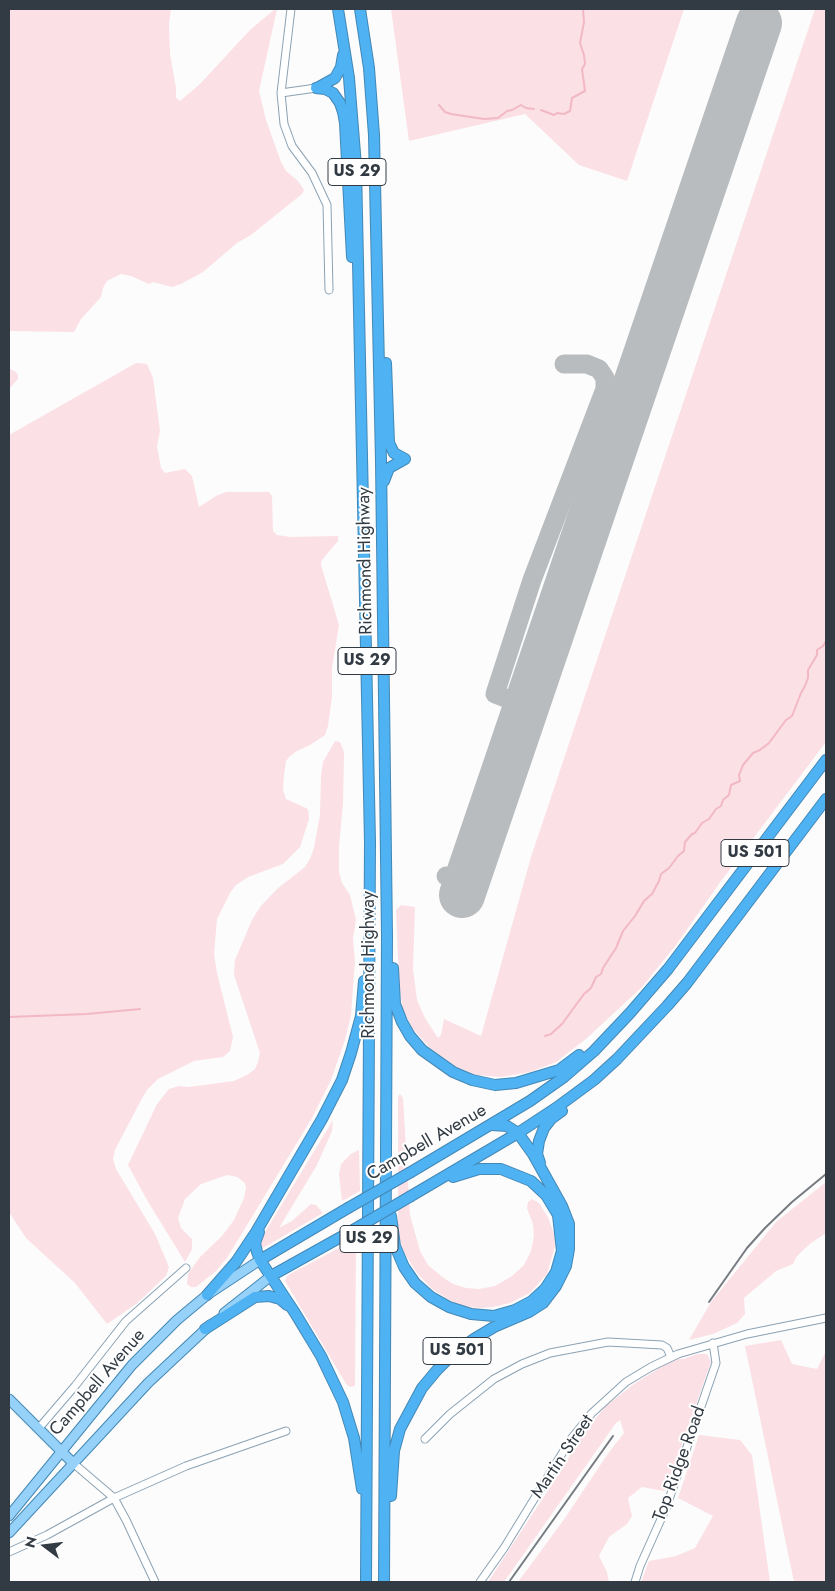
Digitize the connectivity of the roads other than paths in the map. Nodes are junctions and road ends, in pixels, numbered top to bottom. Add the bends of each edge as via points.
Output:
1 (291, 9) edge
2 (360, 9) edge
3 (338, 12) edge
4 (316, 88) junction
5 (281, 93) junction
6 (377, 246) junction
7 (329, 290) dead end
8 (360, 330) junction
9 (381, 492) junction
10 (826, 760) edge
11 (826, 799) edge
12 (370, 895) junction
13 (387, 936) junction
14 (630, 1014) junction
15 (594, 1080) junction
16 (492, 1125) junction
17 (518, 1133) junction
18 (386, 1173) junction
19 (544, 1173) junction
20 (427, 1186) junction
21 (282, 1189) junction
22 (260, 1260) junction
23 (186, 1268) dead end
24 (271, 1276) junction
25 (207, 1295) junction
26 (295, 1313) junction
27 (826, 1318) edge
28 (205, 1330) junction
29 (713, 1343) junction
30 (671, 1357) junction
31 (9, 1399) edge
32 (39, 1428) junction
33 (286, 1431) dead end
34 (425, 1439) dead end
35 (60, 1452) junction
36 (73, 1462) junction
37 (114, 1498) junction
38 (9, 1516) edge
39 (9, 1533) edge
40 (9, 1552) edge
41 (384, 1577) edge
42 (155, 1582) edge
43 (366, 1582) edge
44 (480, 1582) edge
45 (635, 1582) edge

1 - 5 street
2 - 6 highway, Richmond Highway / US 29 via 372,100
3 - 4 highway via 343,47 341,67 335,78
3 - 8 highway, Richmond Highway / US 29 via 354,122
4 - 5 street
4 - 8 highway via 333,93 343,112 355,314
5 - 7 street via 287,136 312,173 327,204
6 - 9 highway, Richmond Highway / US 29
6 - 9 highway via 382,262 389,443 394,453 405,459 387,470
8 - 12 highway, Richmond Highway / US 29
9 - 13 highway, Richmond Highway / US 29
10 - 14 highway, Campbell Avenue / US 501 via 668,969
11 - 15 highway, Campbell Avenue / US 501 via 687,983
12 - 21 highway via 361,1016 352,1053 342,1080
12 - 43 highway, US 29
13 - 14 highway via 395,1004 410,1036 437,1062 472,1080 495,1085 516,1083 559,1070
13 - 18 highway, Richmond Highway / US 29
14 - 16 highway, Campbell Avenue / US 501 via 564,1077
15 - 17 highway, Campbell Avenue
15 - 19 highway, US 501 via 544,1128 537,1154
16 - 17 highway via 508,1126
16 - 22 highway, Campbell Avenue / US 501, bridge
17 - 19 highway
17 - 20 highway, Campbell Avenue
18 - 20 highway via 396,1246 404,1267 415,1283 431,1297 471,1314 494,1316 532,1302 545,1289 556,1272 562,1251 558,1215 546,1194 531,1181 514,1173 490,1168 467,1171
18 - 41 highway, US 29
19 - 41 highway, US 501 via 568,1224 566,1266 543,1303 480,1335 453,1354 422,1388 410,1408 394,1450
20 - 24 highway, Campbell Avenue, bridge
21 - 22 highway via 258,1235 256,1243
21 - 25 highway via 236,1262
22 - 24 highway
22 - 25 main road, Campbell Avenue
23 - 32 street via 126,1321
24 - 26 highway
24 - 28 main road, Campbell Avenue
25 - 35 main road, Campbell Avenue via 132,1365
26 - 28 highway via 280,1298 255,1297
26 - 43 highway via 343,1402 354,1438 361,1478
27 - 29 street, Martin Street via 778,1326
28 - 36 main road, Campbell Avenue via 154,1377
29 - 30 street, Martin Street
29 - 45 street, Top Ridge Road via 716,1363 666,1508
30 - 34 street via 662,1345 608,1342 550,1354 494,1379
30 - 44 street, Martin Street via 626,1382 592,1413 571,1439
31 - 32 main road
32 - 35 main road
33 - 37 street via 186,1466
35 - 36 main road
35 - 38 main road, Campbell Avenue
36 - 37 street
36 - 39 main road, Campbell Avenue
37 - 40 street
37 - 42 street

